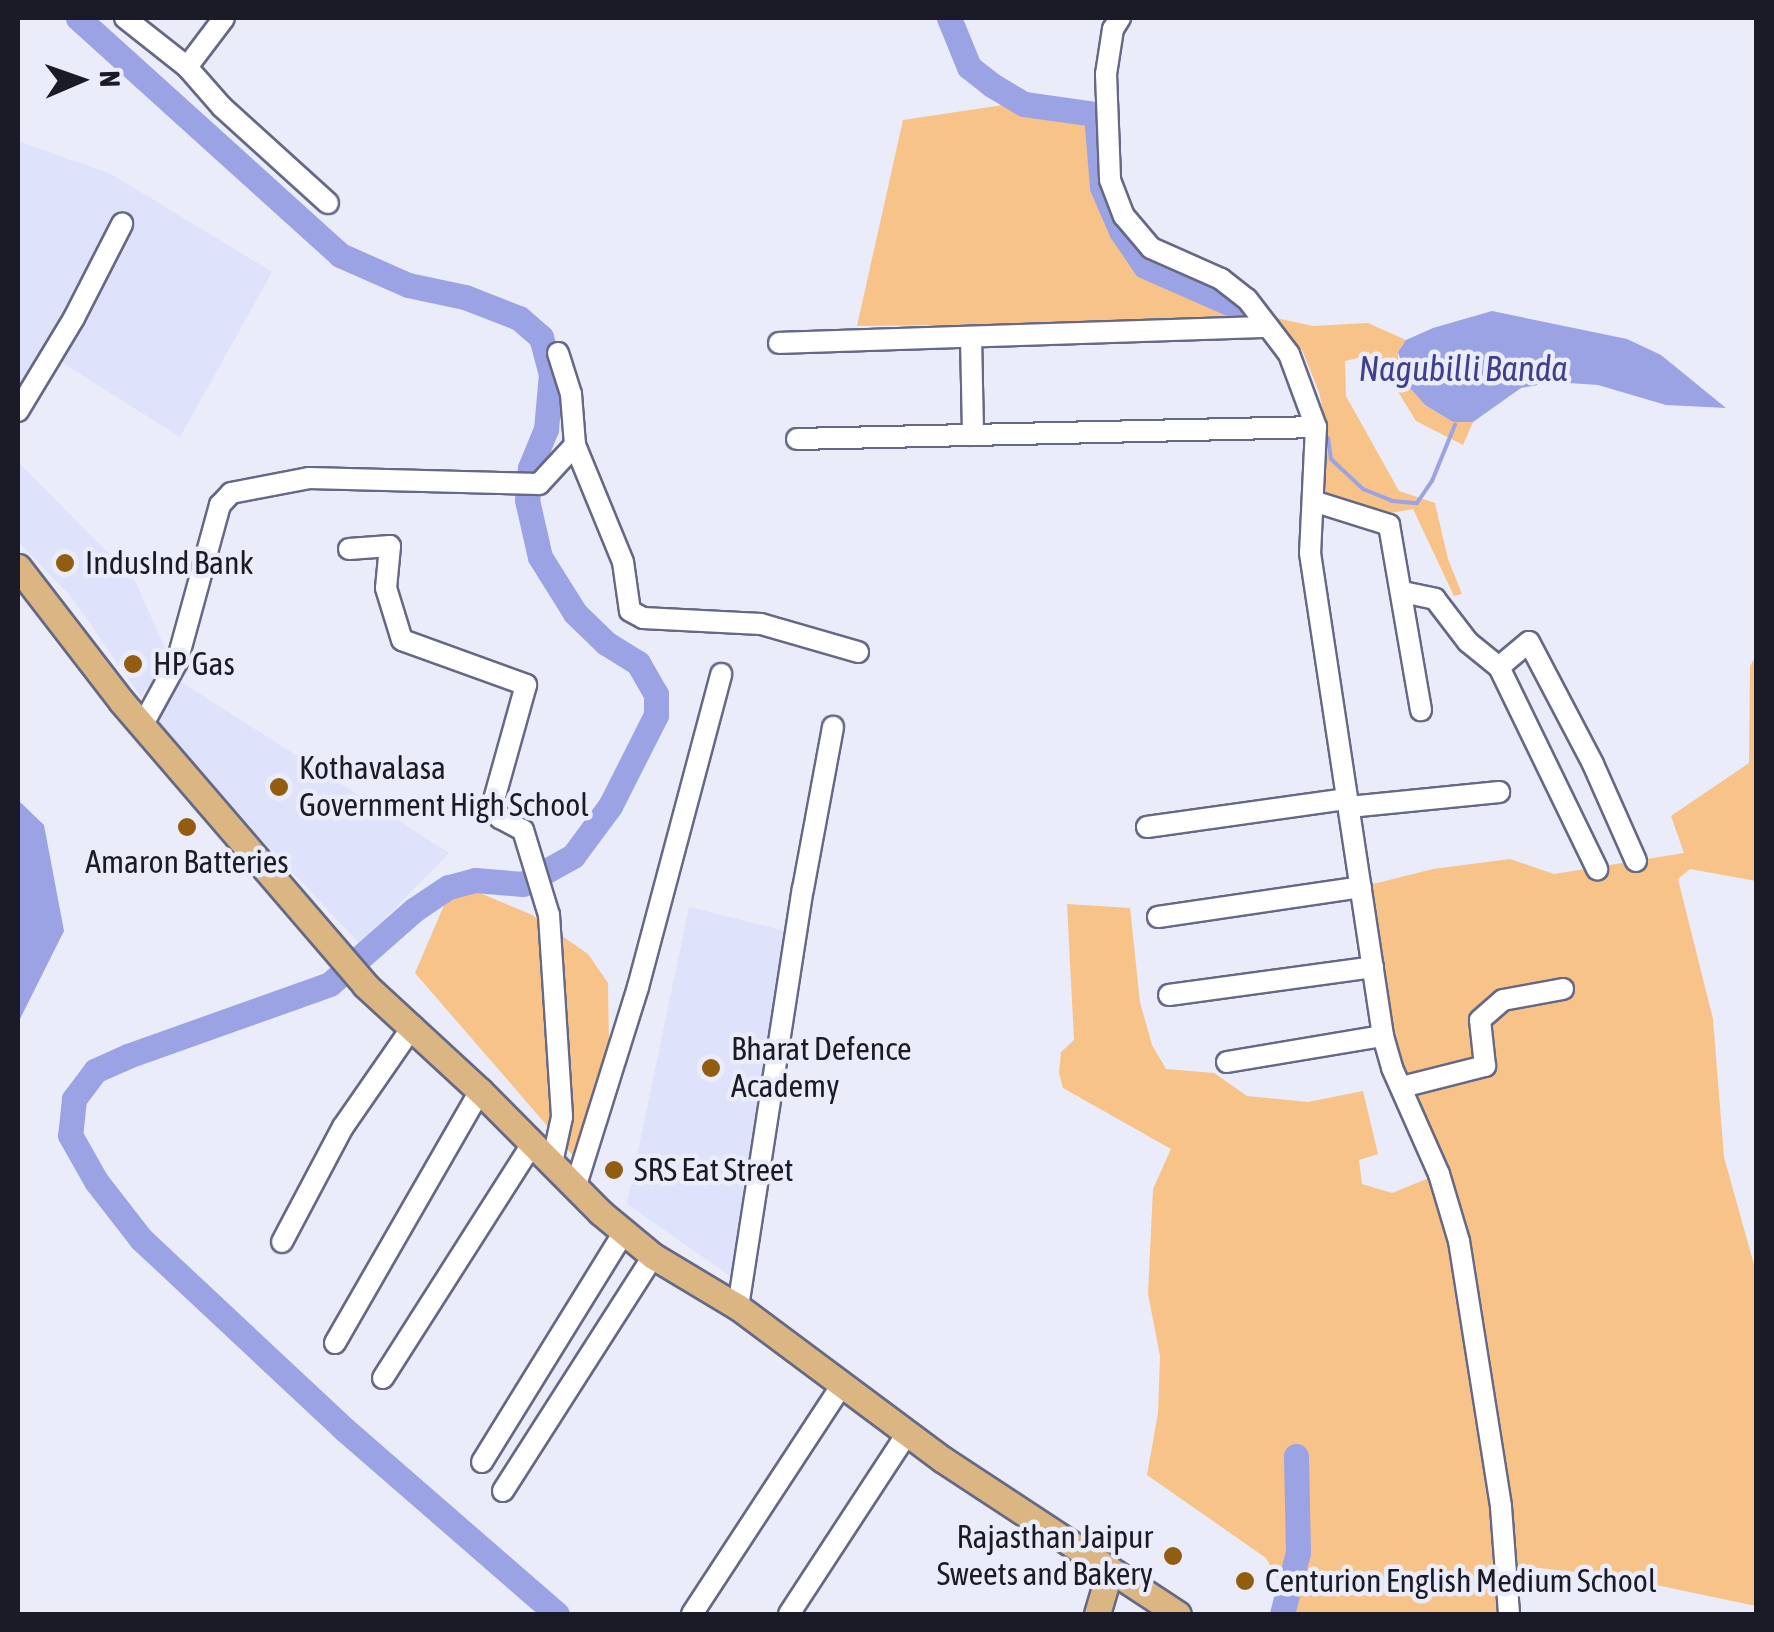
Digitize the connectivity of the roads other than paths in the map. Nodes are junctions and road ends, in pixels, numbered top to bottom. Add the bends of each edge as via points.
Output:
1 (126, 18) edge
2 (224, 18) edge
3 (1120, 18) edge
4 (187, 67) junction
5 (328, 203) dead end
6 (122, 224) dead end
7 (1268, 327) junction
8 (972, 337) junction
9 (779, 343) dead end
10 (558, 352) dead end
11 (18, 411) edge
12 (1308, 427) junction
13 (973, 435) junction
14 (797, 439) dead end
15 (575, 444) junction
16 (1312, 501) junction
17 (349, 548) dead end
18 (18, 567) edge
19 (1402, 592) junction
20 (858, 652) dead end
21 (1499, 667) junction
22 (720, 674) dead end
23 (1421, 710) dead end
24 (142, 726) junction
25 (833, 727) dead end
26 (1499, 792) dead end
27 (1348, 803) junction
28 (1147, 827) dead end
29 (1636, 861) dead end
30 (1596, 870) dead end
31 (1361, 887) junction
32 (1158, 916) dead end
33 (1373, 967) junction
34 (1563, 990) dead end
35 (1169, 994) dead end
36 (413, 1026) junction
37 (1383, 1036) junction
38 (1227, 1062) dead end
39 (1402, 1087) junction
40 (480, 1091) junction
41 (532, 1144) junction
42 (552, 1162) junction
43 (576, 1186) junction
44 (624, 1232) junction
45 (282, 1242) dead end
46 (652, 1256) junction
47 (738, 1307) junction
48 (335, 1343) dead end
49 (383, 1378) dead end
50 (842, 1386) junction
51 (907, 1434) junction
52 (482, 1462) dead end
53 (503, 1491) dead end
54 (1110, 1570) junction
55 (692, 1614) edge
56 (789, 1614) edge
57 (1097, 1614) edge
58 (1178, 1614) edge
59 (1508, 1614) edge

1 - 4 street
2 - 4 street
3 - 7 street via 1106,87 1110,180 1124,216 1150,248 1236,288
4 - 5 street
6 - 11 street
7 - 8 street
7 - 12 street via 1289,354
8 - 9 street
8 - 13 street
10 - 15 street via 571,394
12 - 13 street
12 - 16 street
13 - 14 street
15 - 20 street via 623,562 630,611 643,618 761,624
15 - 24 street via 539,484 308,478 231,493 220,505 177,662
16 - 19 street via 1388,525
16 - 27 street via 1310,553
17 - 42 street via 390,546 386,588 402,640 526,685 492,807 523,830 549,915 562,1117
18 - 24 main road
19 - 21 street via 1435,600 1468,642
19 - 23 street
21 - 29 street via 1528,642
21 - 30 street
22 - 43 street via 638,986
24 - 36 main road via 366,985
25 - 47 street
26 - 27 street
27 - 28 street
27 - 31 street
31 - 32 street
31 - 33 street
33 - 35 street
33 - 37 street
34 - 39 street via 1503,1000 1480,1020 1485,1066
36 - 40 main road
36 - 45 street via 343,1128
37 - 38 street
37 - 39 street
39 - 59 street via 1459,1241 1500,1507
40 - 41 main road
40 - 48 street
41 - 42 main road
41 - 49 street
42 - 43 main road
43 - 44 main road
44 - 46 main road
44 - 52 street
46 - 47 main road
46 - 53 street
47 - 50 main road
50 - 51 main road
50 - 55 street
51 - 54 main road
51 - 56 street
54 - 57 main road
54 - 58 main road

